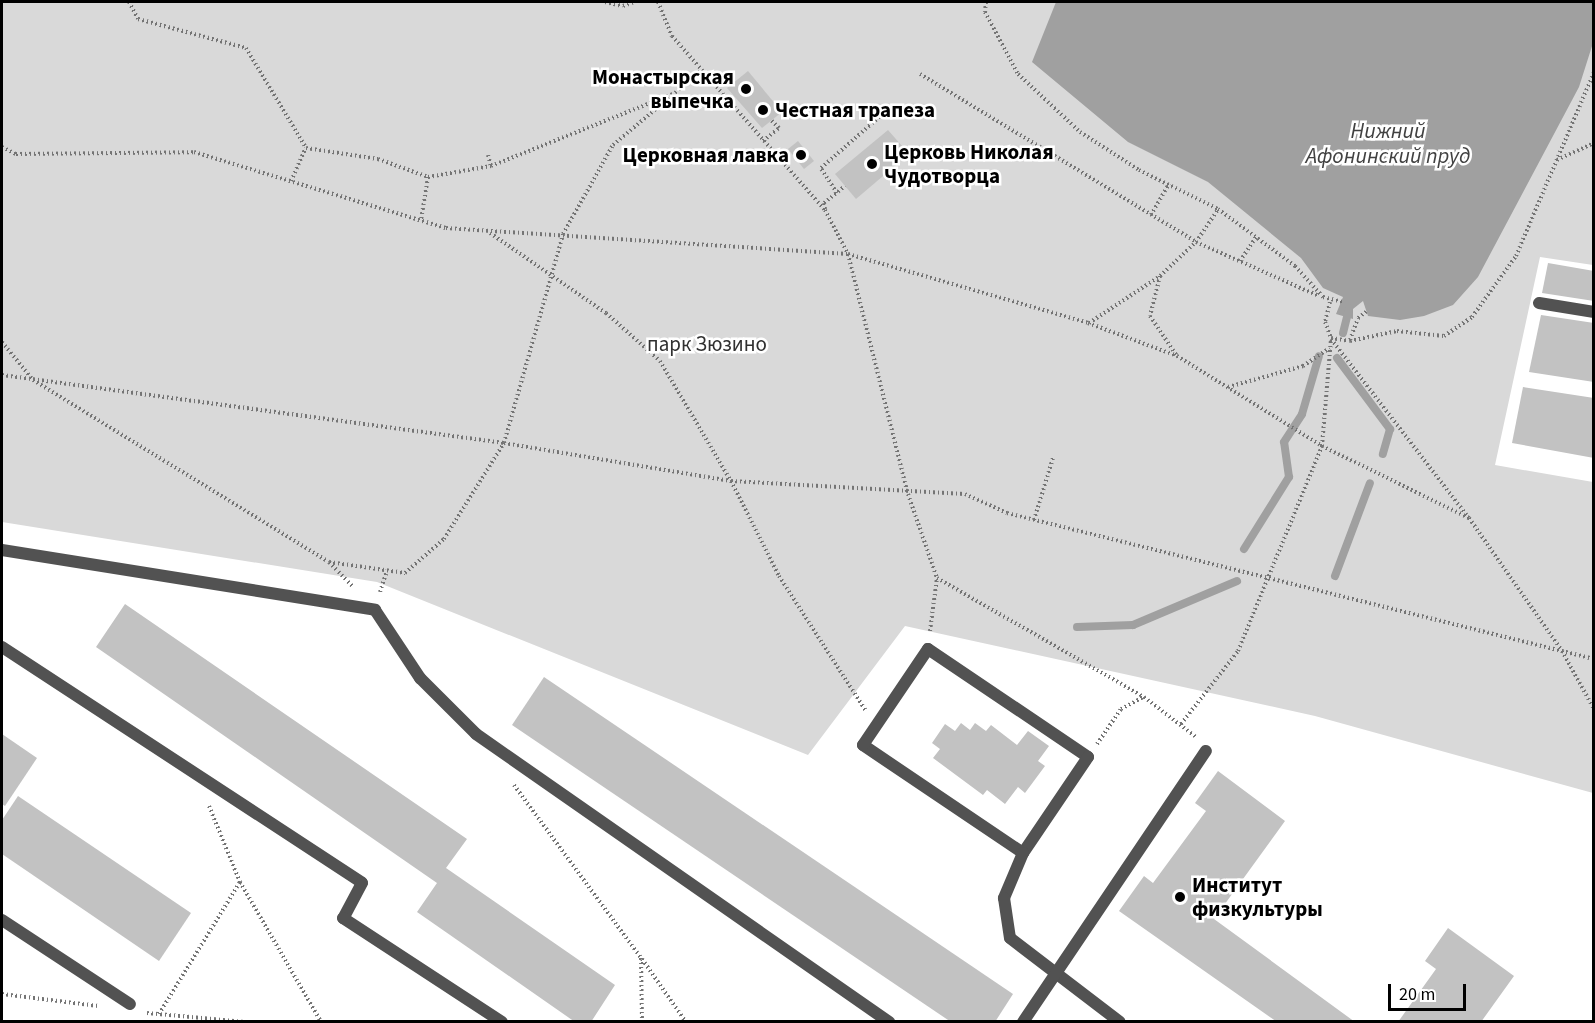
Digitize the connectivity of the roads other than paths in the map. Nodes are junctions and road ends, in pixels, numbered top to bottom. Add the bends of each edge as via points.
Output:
1 (1539, 303) dead end
2 (1593, 312) edge
3 (2, 550) edge
4 (2, 647) edge
5 (1206, 751) dead end
6 (1023, 853) junction
7 (2, 920) edge
8 (1055, 975) junction
9 (130, 1004) road end
10 (502, 1022) edge
11 (889, 1022) edge
12 (1023, 1022) edge
13 (1120, 1022) edge

1 - 2 lane
3 - 11 lane via 375,610 420,678 476,734
4 - 10 lane via 362,883 343,918
5 - 8 lane
6 - 6 lane via 863,745 928,649 1088,758
6 - 8 lane via 1004,898 1010,938
7 - 9 lane
8 - 12 lane
8 - 13 lane

